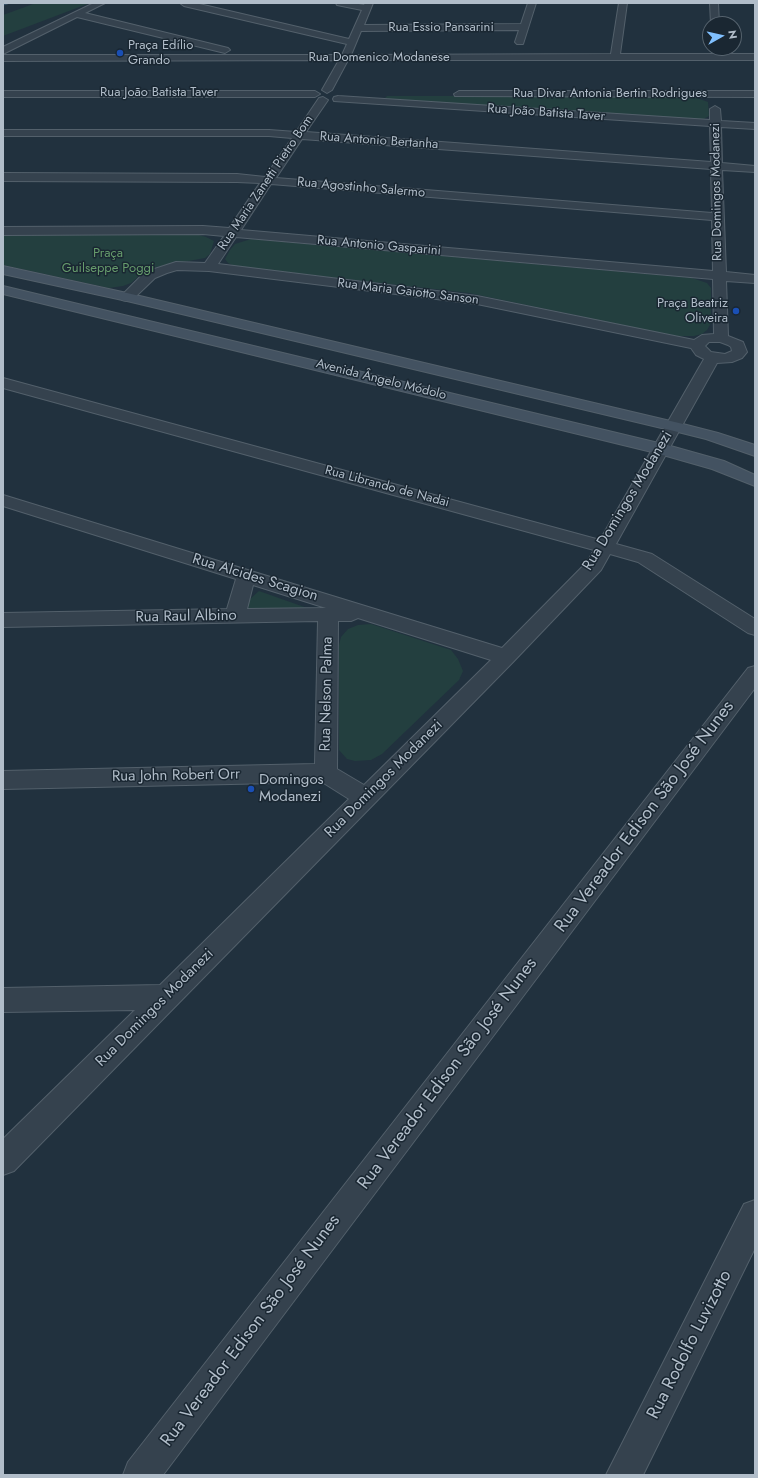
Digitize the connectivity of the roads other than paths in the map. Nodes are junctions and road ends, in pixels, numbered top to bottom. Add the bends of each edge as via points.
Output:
1 (101, 3) edge
2 (184, 3) edge
3 (340, 3) edge
4 (532, 3) edge
5 (623, 3) edge
6 (714, 3) edge
7 (367, 6) edge
8 (76, 14) junction
9 (715, 16) edge
10 (525, 27) junction
11 (358, 28) junction
12 (352, 42) junction
13 (222, 49) junction
14 (3, 51) edge
15 (702, 54) edge
16 (740, 56) edge
17 (3, 58) edge
18 (209, 58) junction
19 (259, 58) junction
20 (346, 58) junction
21 (515, 58) junction
22 (615, 58) junction
23 (755, 58) edge
24 (3, 94) edge
25 (322, 94) junction
26 (412, 94) dead end
27 (452, 94) dead end
28 (715, 94) junction
29 (755, 94) edge
30 (380, 98) junction
31 (716, 124) junction
32 (755, 126) edge
33 (3, 132) edge
34 (299, 135) junction
35 (717, 167) junction
36 (755, 169) edge
37 (3, 177) edge
38 (268, 180) junction
39 (718, 217) junction
40 (3, 231) edge
41 (232, 233) junction
42 (209, 267) junction
43 (3, 270) edge
44 (719, 276) junction
45 (755, 279) edge
46 (3, 290) edge
47 (127, 297) junction
48 (721, 338) junction
49 (697, 345) junction
50 (737, 350) junction
51 (754, 353) edge
52 (712, 358) junction
53 (3, 383) edge
54 (673, 426) junction
55 (661, 448) junction
56 (755, 451) edge
57 (755, 481) edge
58 (3, 500) edge
59 (605, 546) junction
60 (246, 576) junction
61 (368, 614) junction
62 (328, 615) junction
63 (235, 617) junction
64 (3, 620) edge
65 (755, 628) edge
66 (506, 657) junction
67 (755, 673) edge
68 (326, 773) junction
69 (3, 780) edge
70 (366, 797) junction
71 (167, 997) junction
72 (3, 1000) edge
73 (3, 1160) edge
74 (755, 1215) edge
75 (141, 1475) edge
76 (624, 1475) edge

1 - 8 street
2 - 12 street
3 - 7 street
4 - 10 street
5 - 22 street
6 - 9 street
7 - 11 street, Rua Maria Zanetti Pietro Bom
8 - 13 street
8 - 14 street
10 - 11 street, Rua Essio Pansarini
10 - 21 street
11 - 12 street, Rua Maria Zanetti Pietro Bom
12 - 20 street, Rua Maria Zanetti Pietro Bom
13 - 18 street
13 - 19 street
15 - 22 street, Rua Domenico Modanese
16 - 23 street, Rua Domenico Modanese
17 - 18 street, Rua Domenico Modanese
18 - 19 street, Rua Domenico Modanese
19 - 20 street, Rua Domenico Modanese
20 - 21 street, Rua Domenico Modanese
20 - 25 street, Rua Maria Zanetti Pietro Bom
21 - 22 street, Rua Domenico Modanese
24 - 25 street, Rua João Batista Taver
25 - 30 street, Rua João Batista Taver
25 - 34 street, Rua Maria Zanetti Pietro Bom
26 - 30 street
27 - 28 street, Rua Divar Antonia Bertin Rodrigues
28 - 29 street, Rua Divar Antonia Bertin Rodrigues
28 - 31 street, Rua Domingos Modanezi
30 - 31 street, Rua João Batista Taver
31 - 32 street, Rua João Batista Taver
31 - 35 street, Rua Domingos Modanezi
33 - 34 street, Rua Antonio Bertanha
34 - 35 street, Rua Antonio Bertanha
34 - 38 street, Rua Maria Zanetti Pietro Bom
35 - 36 street, Rua Antonio Bertanha
35 - 39 street, Rua Domingos Modanezi
37 - 38 street, Rua Agostinho Salermo
38 - 39 street, Rua Agostinho Salermo
38 - 41 street, Rua Maria Zanetti Pietro Bom
39 - 44 street, Rua Domingos Modanezi
40 - 41 street, Rua Antonio Gasparini via 203,230
41 - 42 street, Rua Maria Zanetti Pietro Bom
41 - 44 street, Rua Antonio Gasparini
42 - 47 street, Rua Maria Gaiotto Sanson via 176,266 162,270 150,275
42 - 49 street, Rua Maria Gaiotto Sanson via 477,300
43 - 47 street, Avenida Ângelo Módolo
44 - 45 street, Rua Antonio Gasparini
44 - 48 street, Rua Domingos Modanezi
46 - 55 street, Avenida Ângelo Módolo
47 - 54 street, Avenida Ângelo Módolo
48 - 49 street via 707,338
48 - 50 street via 733,342
49 - 52 street via 701,352
50 - 51 street
50 - 52 street via 727,359
52 - 54 street, Rua Domingos Modanezi
53 - 59 street, Rua Librando de Nadai
54 - 55 street, Rua Domingos Modanezi
54 - 56 street, Avenida Ângelo Módolo
55 - 57 street, Avenida Ângelo Módolo via 718,465
55 - 59 street, Rua Domingos Modanezi
58 - 60 street, Rua Alcides Scagion
59 - 65 street, Rua Librando de Nadai via 645,558
59 - 66 street, Rua Domingos Modanezi via 594,566
60 - 61 street, Rua Alcides Scagion
60 - 63 street
61 - 62 street, Rua Raul Albino
61 - 66 street, Rua Alcides Scagion
62 - 63 street, Rua Raul Albino
62 - 68 street, Rua Nelson Palma
63 - 64 street, Rua Raul Albino
66 - 70 street, Rua Domingos Modanezi
67 - 75 street, Rua Vereador Edison São José Nunes
68 - 69 street, Rua John Robert Orr
68 - 70 street
70 - 71 street, Rua Domingos Modanezi
71 - 72 street
71 - 73 street, Rua Domingos Modanezi
74 - 76 street, Rua Rodolfo Luvizotto

